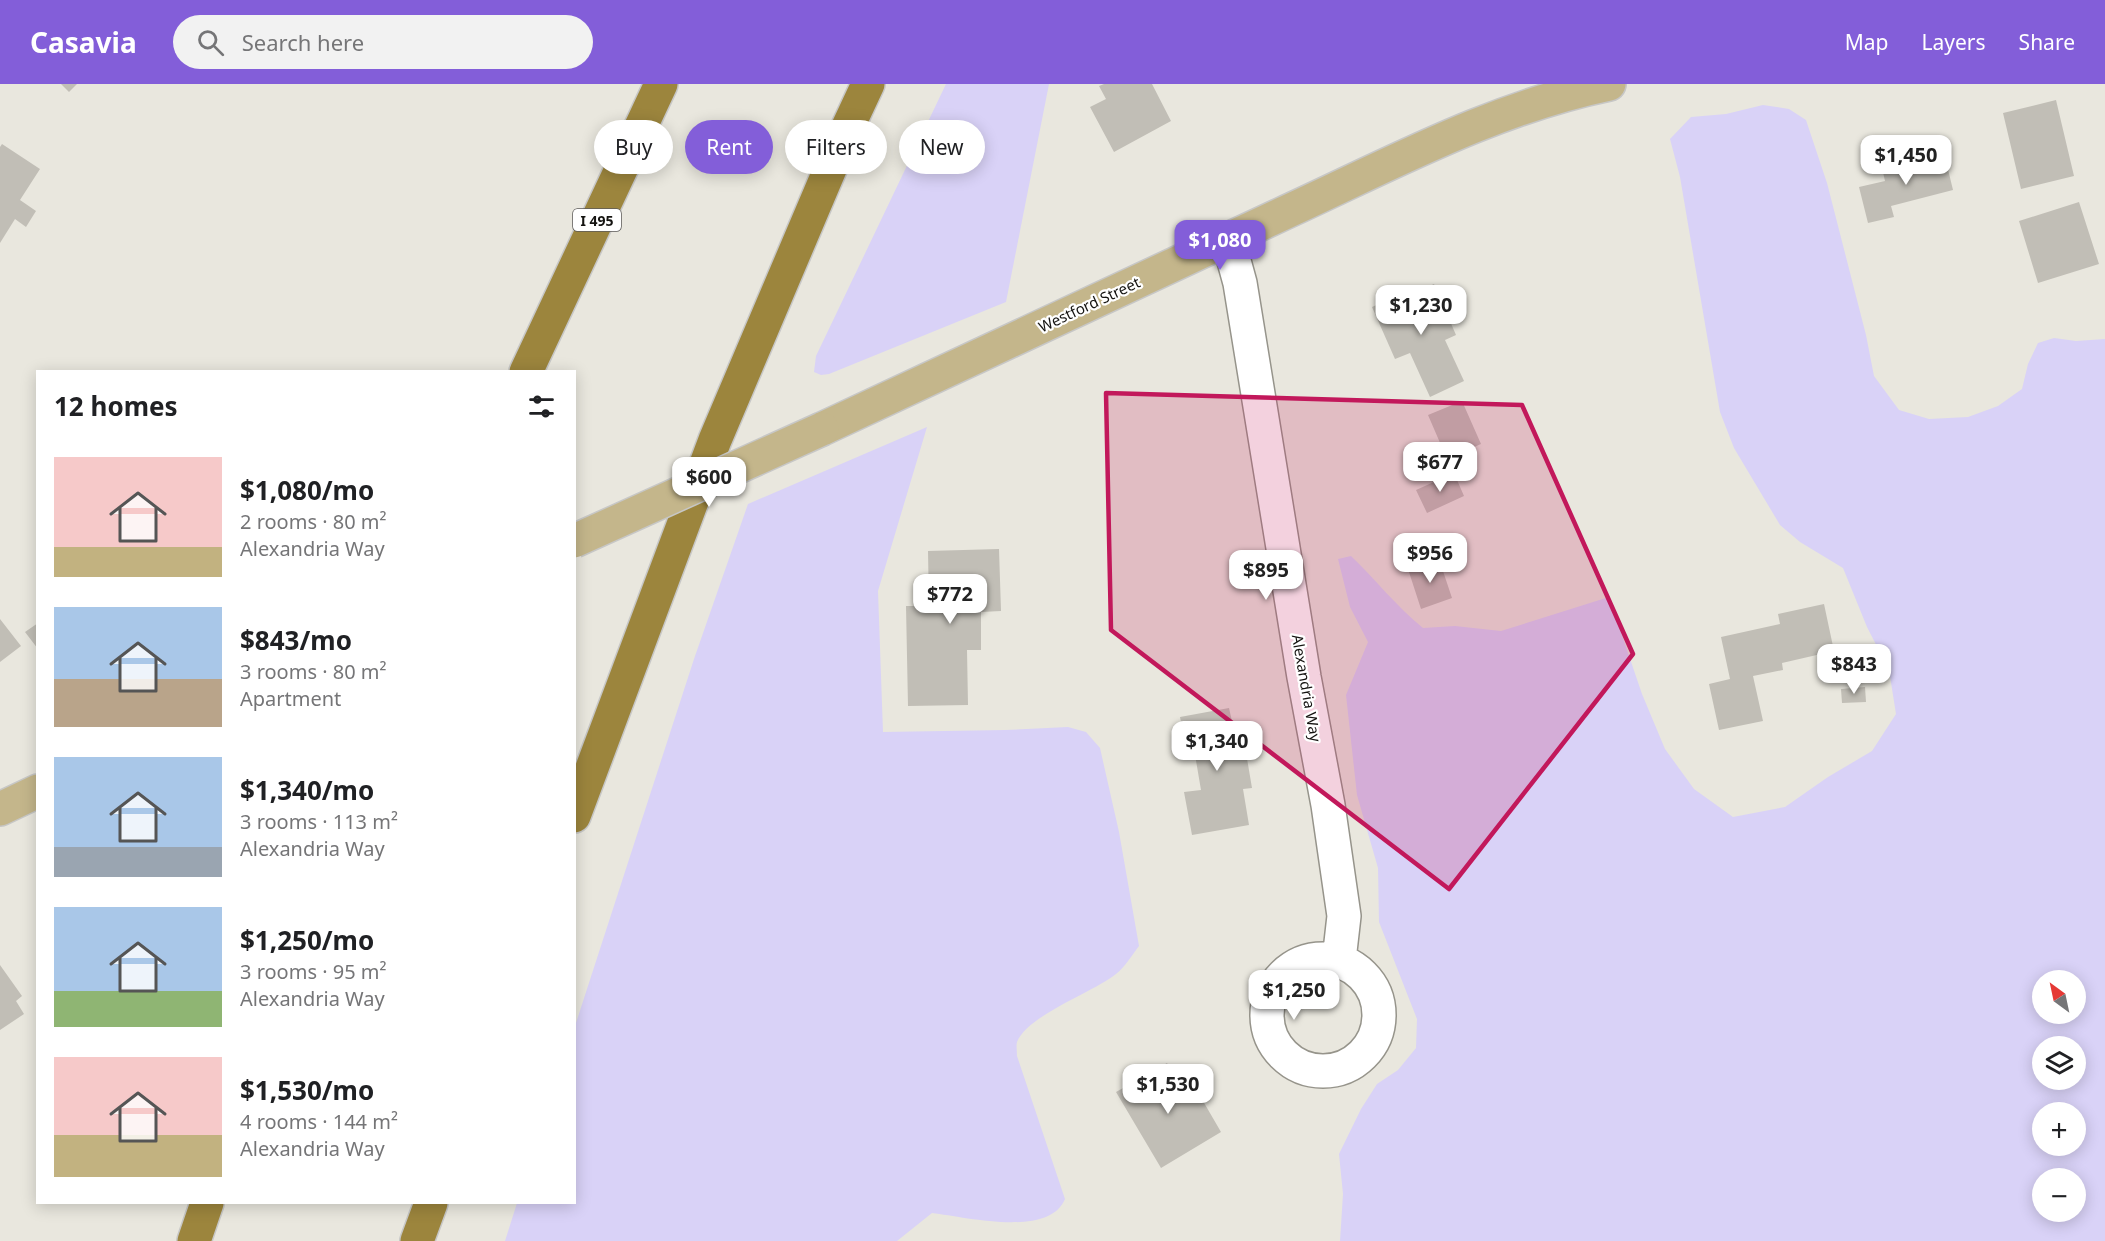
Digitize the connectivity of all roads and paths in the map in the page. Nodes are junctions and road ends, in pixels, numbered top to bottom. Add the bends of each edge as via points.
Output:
1 (662, 84) edge
2 (868, 84) edge
3 (875, 84) edge
4 (1609, 84) edge
5 (852, 120) edge
6 (853, 120) edge
7 (829, 174) edge
8 (1228, 239) junction
9 (527, 370) edge
10 (576, 539) edge
11 (36, 792) edge
12 (0, 809) edge
13 (576, 811) edge
14 (1339, 960) dead end
15 (207, 1204) edge
16 (431, 1204) edge
17 (194, 1241) edge
18 (417, 1241) edge

1 - 9 highway, I 495
2 - 5 highway
3 - 6 highway
4 - 8 main road, Westford Street via 1557,96 1499,116
7 - 13 highway via 715,440
8 - 10 main road, Westford Street, bridge
8 - 14 street, Alexandria Way via 1240,283 1328,805 1344,916
11 - 12 main road
15 - 17 highway
16 - 18 highway

